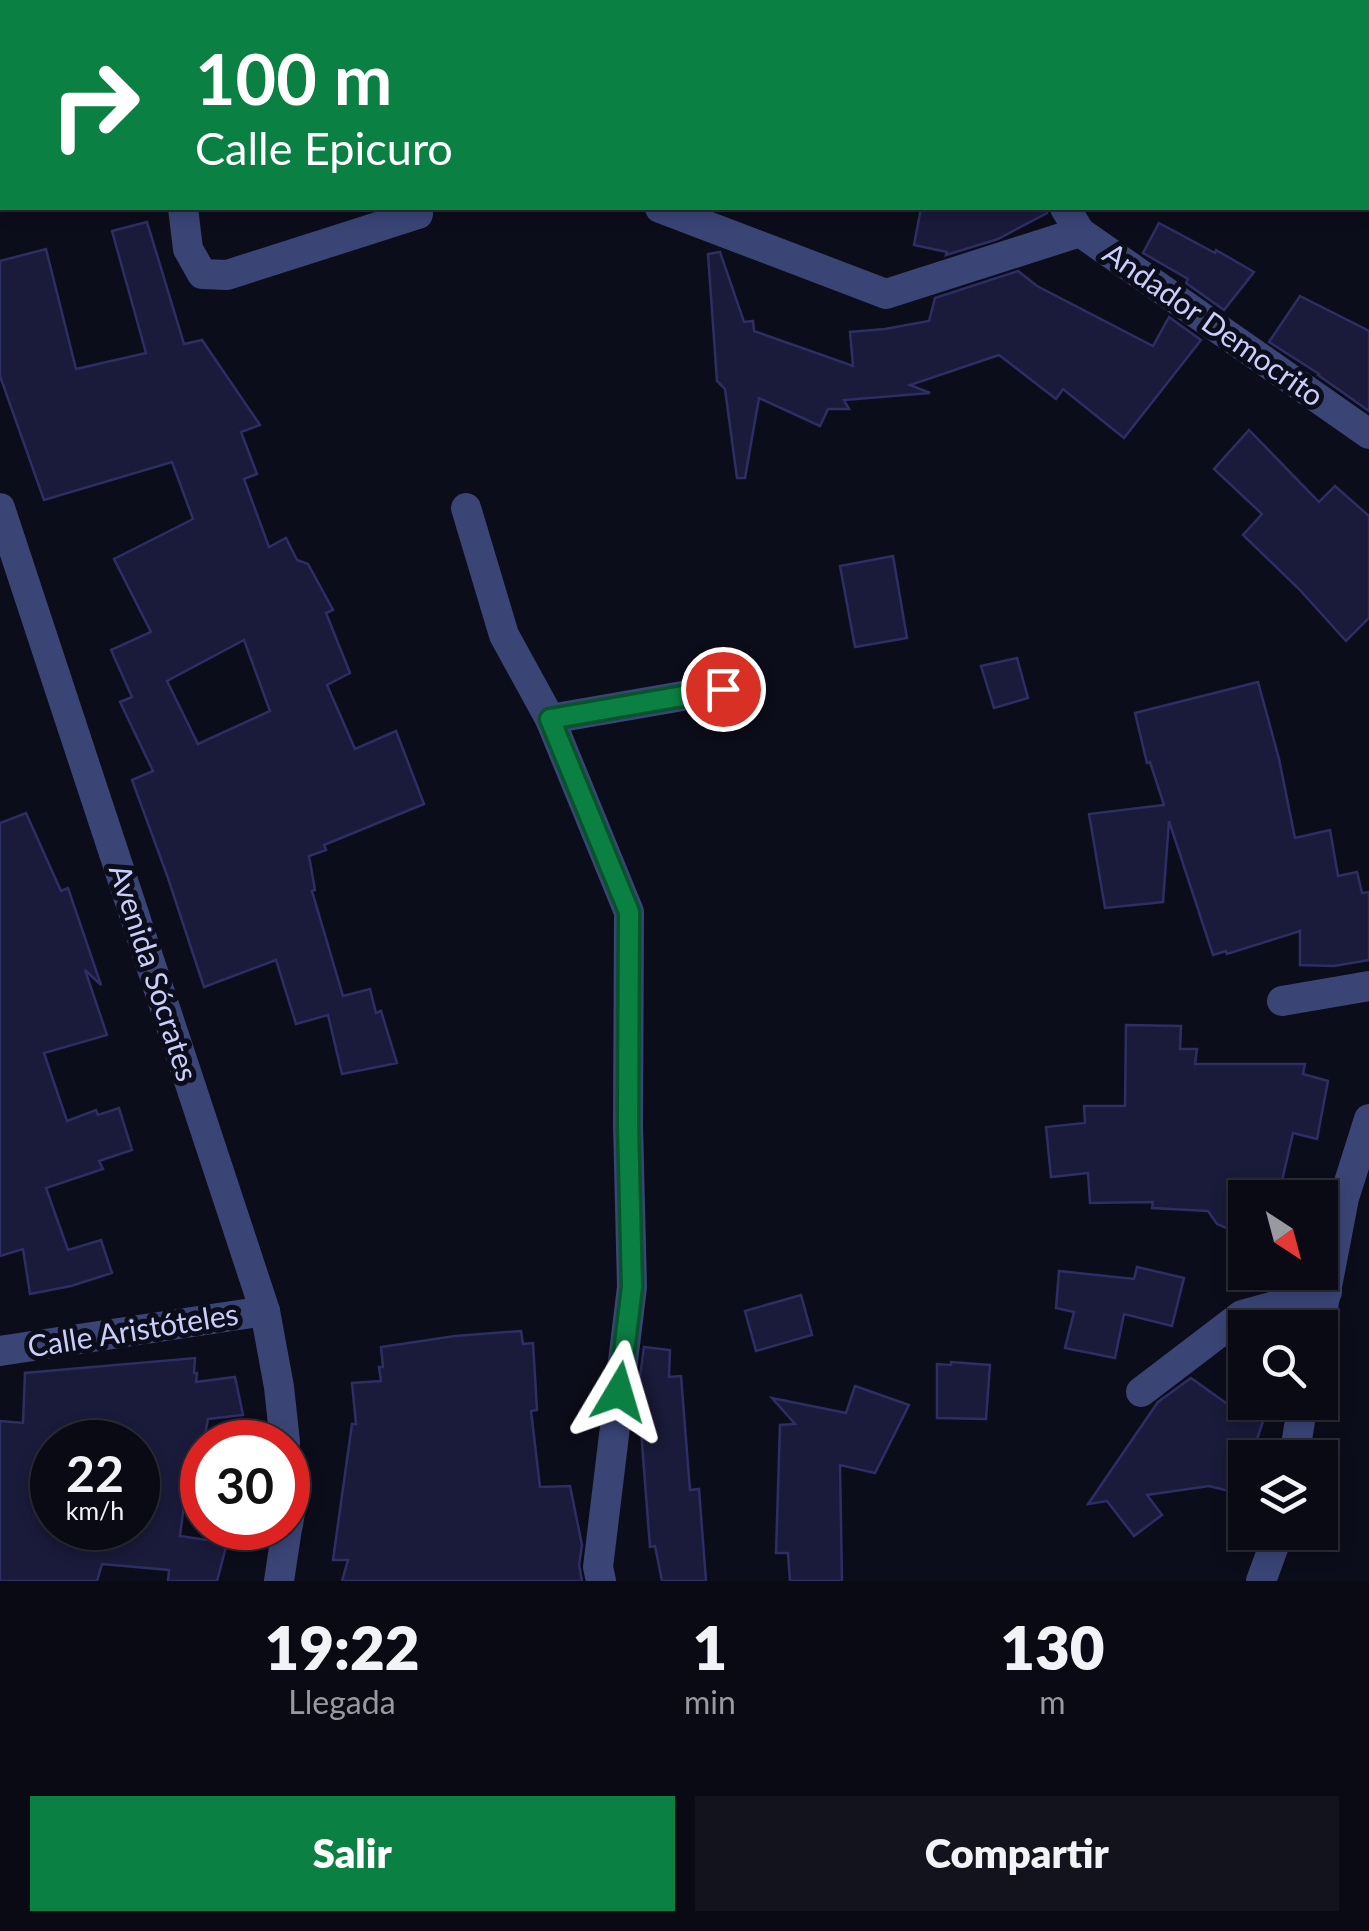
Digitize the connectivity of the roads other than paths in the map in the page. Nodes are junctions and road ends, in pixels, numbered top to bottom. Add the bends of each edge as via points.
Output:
1 (183, 210) edge
2 (665, 210) edge
3 (418, 214) dead end
4 (1073, 220) edge
5 (1369, 434) edge
6 (0, 508) edge
7 (466, 508) dead end
8 (723, 689) dead end
9 (550, 719) junction
10 (1369, 986) edge
11 (1282, 1001) dead end
12 (1369, 1119) edge
13 (1327, 1292) junction
14 (1323, 1310) edge
15 (265, 1311) junction
16 (0, 1351) edge
17 (1141, 1392) dead end
18 (283, 1420) edge
19 (284, 1550) edge
20 (1273, 1550) edge
21 (279, 1581) edge
22 (601, 1581) edge
23 (1262, 1581) edge

1 - 3 street via 188,249 202,274 227,275
2 - 4 street via 886,294
4 - 5 street, Andador Democrito
6 - 15 street, Avenida Sócrates
7 - 9 street via 504,635
8 - 9 street
9 - 22 street via 629,912 632,1287
10 - 11 street
12 - 13 street via 1344,1198
13 - 14 street
13 - 17 street via 1242,1316
15 - 16 street, Calle Aristóteles
15 - 18 street, Avenida Sócrates
19 - 21 street
20 - 23 street

